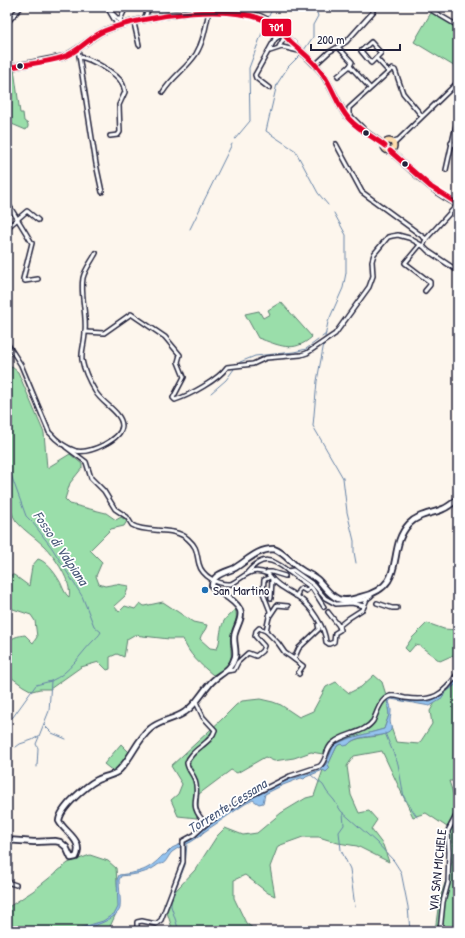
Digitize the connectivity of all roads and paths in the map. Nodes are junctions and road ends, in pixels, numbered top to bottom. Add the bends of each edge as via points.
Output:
1 (21, 7) edge
2 (107, 7) edge
3 (126, 7) edge
4 (150, 7) edge
5 (426, 7) edge
6 (208, 10) edge
7 (110, 11) junction
8 (373, 12) dead end
9 (119, 20) junction
10 (143, 20) junction
11 (7, 23) edge
12 (131, 23) junction
13 (274, 25) junction
14 (118, 26) junction
15 (458, 26) edge
16 (111, 29) junction
17 (284, 35) junction
18 (275, 38) junction
19 (139, 45) dead end
20 (279, 47) junction
21 (338, 47) junction
22 (78, 49) junction
23 (269, 51) junction
24 (301, 51) junction
25 (80, 57) junction
26 (376, 58) junction
27 (315, 65) junction
28 (350, 66) junction
29 (7, 68) edge
30 (388, 71) junction
31 (338, 76) dead end
32 (458, 82) edge
33 (269, 88) dead end
34 (370, 88) junction
35 (163, 92) dead end
36 (422, 116) junction
37 (458, 116) edge
38 (365, 132) junction
39 (110, 136) dead end
40 (451, 143) junction
41 (336, 144) dead end
42 (391, 145) junction
43 (458, 146) edge
44 (446, 170) dead end
45 (102, 192) dead end
46 (7, 202) edge
47 (458, 204) edge
48 (17, 219) junction
49 (38, 220) dead end
50 (7, 228) edge
51 (426, 239) junction
52 (421, 245) junction
53 (96, 253) dead end
54 (458, 272) edge
55 (38, 279) dead end
56 (425, 291) dead end
57 (85, 332) junction
58 (7, 343) edge
59 (65, 445) junction
60 (458, 500) edge
61 (288, 571) junction
62 (265, 572) junction
63 (247, 573) junction
64 (285, 576) dead end
65 (271, 578) junction
66 (214, 581) junction
67 (310, 587) junction
68 (296, 596) junction
69 (369, 597) junction
70 (271, 598) dead end
71 (350, 602) junction
72 (358, 603) junction
73 (377, 603) dead end
74 (288, 606) dead end
75 (364, 606) junction
76 (324, 607) dead end
77 (397, 608) dead end
78 (328, 612) dead end
79 (269, 617) junction
80 (318, 626) dead end
81 (340, 626) junction
82 (264, 630) junction
83 (293, 658) junction
84 (226, 671) junction
85 (458, 673) edge
86 (299, 674) dead end
87 (196, 702) junction
88 (458, 812) edge
89 (206, 824) junction
90 (7, 840) edge
91 (7, 882) edge
92 (16, 885) dead end
93 (143, 931) edge
94 (440, 931) edge

1 - 11 street
2 - 7 street
3 - 9 street
4 - 10 street
5 - 15 street
6 - 10 main road
6 - 13 main road via 251,14
6 - 35 street via 201,43 196,53
7 - 9 street
7 - 14 street
7 - 16 street via 113,22
8 - 21 street via 346,42
9 - 12 street
9 - 14 street
10 - 12 main road
12 - 14 main road
12 - 19 street
13 - 17 main road
13 - 18 street
14 - 16 main road
16 - 22 main road via 91,38
17 - 18 street
17 - 20 street
17 - 24 main road
18 - 23 street
20 - 23 street
20 - 24 street
21 - 27 street
21 - 28 street via 352,62
22 - 25 street
22 - 29 main road via 64,57
23 - 33 street via 255,76
24 - 27 main road
25 - 39 street via 88,58 116,76 122,83 125,92 119,105 120,132 118,135
25 - 45 street
26 - 26 street via 381,53 371,42 361,52 371,63
26 - 30 street
27 - 38 main road via 344,113
28 - 31 street
28 - 34 street
30 - 34 street
30 - 36 street via 392,68 395,70 402,92
32 - 36 street
34 - 38 street via 348,110
36 - 42 street
37 - 40 street
38 - 42 main road
40 - 43 street
40 - 44 street
41 - 51 street via 362,192
42 - 47 main road via 397,157 409,169
46 - 48 street
47 - 51 street
48 - 49 street via 27,212
48 - 50 street
48 - 55 street via 32,243 23,279
51 - 52 street
52 - 54 street
52 - 56 street via 405,263 430,282
52 - 57 street via 403,236 388,238 373,256 373,276 366,292 336,332 307,353 266,358 249,365 227,368 195,392 177,399 173,398 184,378 178,362 180,355 165,337 131,314 104,334
53 - 57 street via 83,278
57 - 59 street via 82,358 87,377 99,398 118,416 122,426 116,437 93,449 77,451
58 - 59 street via 21,365 49,432
59 - 66 street via 86,462 91,478 104,491 115,509 127,517 133,526 184,535 194,545 201,568
60 - 69 street via 410,523 401,537 387,583
61 - 63 street via 277,562 266,559
61 - 67 street
61 - 71 street via 292,570 302,576 318,588 325,598 336,604
62 - 63 street
62 - 64 street
62 - 65 street
63 - 66 street via 231,584
65 - 68 street
65 - 70 street
65 - 79 street via 264,580 263,590 270,611
66 - 71 street via 253,555 274,549 285,555 299,569 317,579 332,596
66 - 84 street via 212,586 237,605 241,614 234,636 235,655
67 - 68 street via 306,591 301,588
67 - 76 street
68 - 81 street via 319,621 325,632 326,642 333,643
69 - 71 street
69 - 72 street
69 - 75 street
71 - 72 street
72 - 75 street
73 - 77 street
74 - 79 street via 278,605
75 - 81 street
78 - 81 street
79 - 82 street
80 - 83 street via 319,629
82 - 83 street via 285,654
82 - 84 street via 258,628 255,633 264,646 262,651 256,656 248,654 238,662 234,670
83 - 86 street via 302,666
84 - 87 street via 210,683
85 - 89 street via 446,688 434,697 387,697 370,724 331,744 320,766 290,776 246,798
87 - 89 street via 204,718 215,730 187,763 195,780 196,812
87 - 90 street via 182,714 150,728 118,770 88,786 61,814 60,823 77,843 78,854 75,858 71,858 66,847 60,842
88 - 94 street, VIA SAN MICHELE via 448,831 448,883
89 - 93 street via 183,841 182,866 160,921 156,924 137,922 137,928
91 - 92 street

